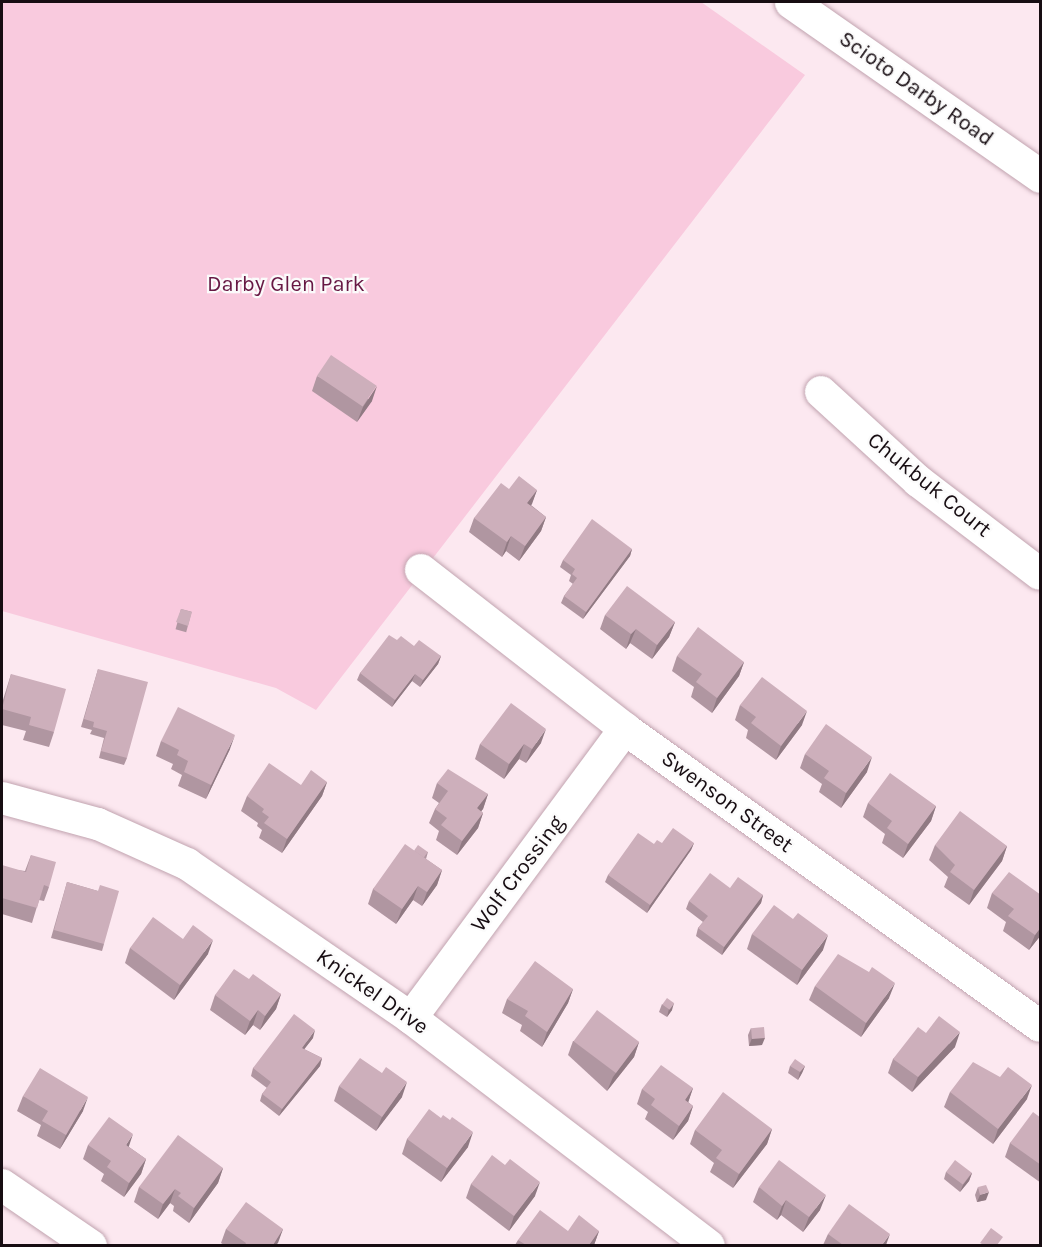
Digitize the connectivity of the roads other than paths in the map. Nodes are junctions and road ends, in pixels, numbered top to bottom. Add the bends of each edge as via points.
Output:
1 (791, 2) edge
2 (1041, 176) edge
3 (821, 392) dead end
4 (421, 570) dead end
5 (1041, 574) edge
6 (625, 729) junction
7 (2, 798) edge
8 (411, 1018) junction
9 (1041, 1026) edge
10 (2, 1185) edge
11 (91, 1245) edge
12 (709, 1245) edge

1 - 2 main road, Scioto Darby Road
3 - 5 street, Chukbuk Court via 918,481
4 - 6 street, Swenson Street
6 - 8 street, Wolf Crossing
6 - 9 street, Swenson Street
7 - 8 street, Knickel Drive via 98,824 187,864
8 - 12 street, Knickel Drive
10 - 11 street

